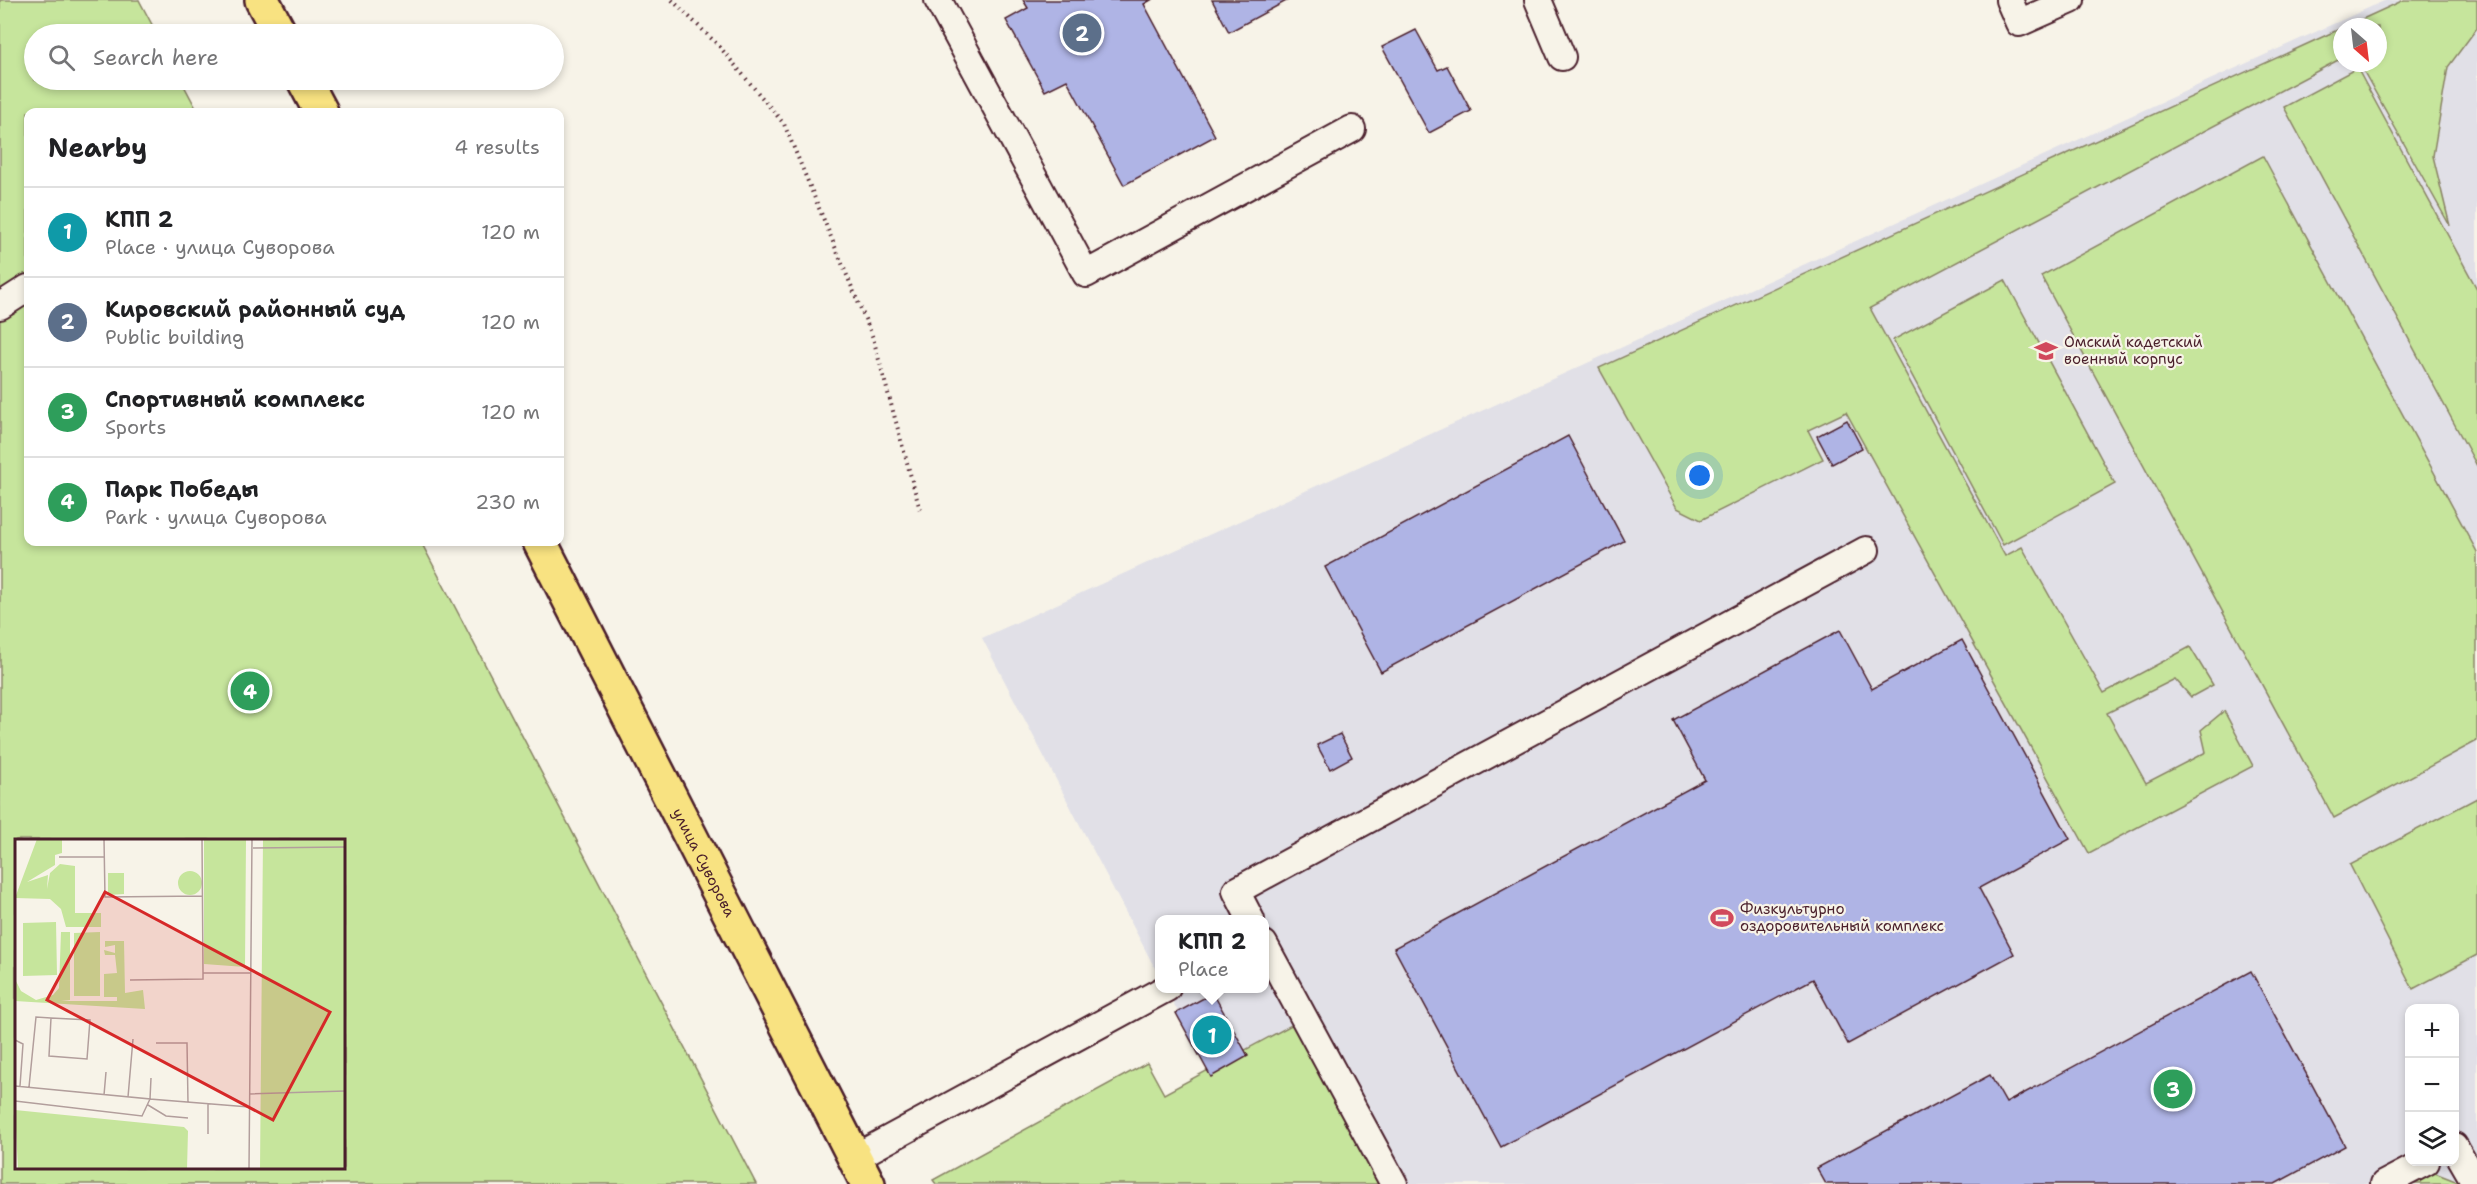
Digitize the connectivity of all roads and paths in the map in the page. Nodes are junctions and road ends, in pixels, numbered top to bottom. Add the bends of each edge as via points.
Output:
1 (672, 0) edge
2 (938, 0) edge
3 (1538, 0) edge
4 (2008, 0) edge
5 (2071, 0) edge
6 (1562, 57) dead end
7 (309, 90) edge
8 (319, 108) edge
9 (1352, 129) dead end
10 (24, 291) edge
11 (0, 306) edge
12 (920, 510) dead end
13 (542, 546) edge
14 (1866, 550) dead end
15 (1248, 915) edge
16 (1269, 953) edge
17 (1159, 993) edge
18 (2459, 1155) edge
19 (2417, 1166) edge
20 (861, 1171) edge
21 (1394, 1184) edge
22 (2384, 1184) edge
23 (2476, 1184) edge

1 - 12 path via 719,46 784,124 873,338
2 - 9 lane via 1086,274
3 - 6 lane
4 - 5 lane via 2019,23
7 - 8 main road
10 - 11 lane
13 - 20 main road, улица Суворова
14 - 15 lane via 1236,891
16 - 21 lane
17 - 20 lane
18 - 23 lane
19 - 22 lane

